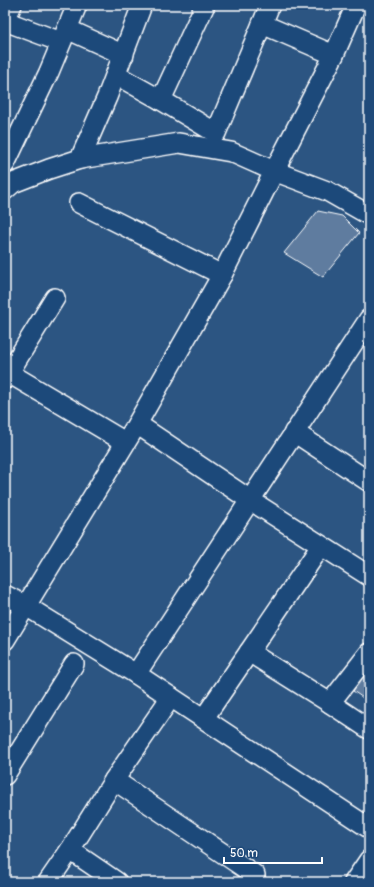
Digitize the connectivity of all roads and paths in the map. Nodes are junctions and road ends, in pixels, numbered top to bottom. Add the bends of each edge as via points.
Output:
1 (12, 5) edge
2 (77, 5) edge
3 (142, 5) edge
4 (205, 5) edge
5 (270, 5) edge
6 (356, 5) edge
7 (5, 20) edge
8 (262, 24) junction
9 (64, 36) junction
10 (334, 54) junction
11 (124, 55) junction
12 (116, 75) junction
13 (161, 100) junction
14 (216, 132) junction
15 (231, 152) junction
16 (80, 159) junction
17 (5, 164) edge
18 (274, 171) junction
19 (5, 190) edge
20 (79, 203) dead end
21 (369, 215) edge
22 (222, 275) junction
23 (55, 298) dead end
24 (369, 319) edge
25 (7, 376) edge
26 (137, 424) junction
27 (294, 432) junction
28 (125, 442) junction
29 (369, 480) edge
30 (250, 500) junction
31 (321, 546) junction
32 (369, 576) edge
33 (5, 595) edge
34 (26, 606) junction
35 (5, 640) edge
36 (250, 652) junction
37 (369, 653) edge
38 (74, 664) dead end
39 (136, 674) junction
40 (170, 697) junction
41 (330, 703) junction
42 (204, 718) junction
43 (369, 729) edge
44 (5, 775) edge
45 (114, 780) junction
46 (369, 828) edge
47 (70, 850) junction
48 (369, 860) edge
49 (257, 880) edge
50 (48, 882) edge
51 (117, 882) edge
52 (354, 882) edge

1 - 7 street
2 - 9 street
3 - 11 street
4 - 13 street
5 - 8 street
6 - 10 street
7 - 9 street
8 - 10 street
8 - 14 street
9 - 11 street
9 - 17 street via 50,72
10 - 18 street
11 - 12 street
12 - 13 street
12 - 16 street
13 - 14 street
14 - 15 street
15 - 16 street via 179,143
15 - 18 street
16 - 19 street via 13,183
18 - 21 street via 327,191
18 - 22 street
20 - 22 street
22 - 26 street
23 - 25 street
24 - 27 street
25 - 28 street
26 - 28 street
26 - 30 street
27 - 29 street
27 - 30 street
28 - 34 street
30 - 31 street
30 - 39 street
31 - 32 street
31 - 36 street
33 - 34 street
34 - 35 street
34 - 39 street
36 - 41 street
36 - 42 street
37 - 41 street
38 - 44 street
39 - 40 street
40 - 42 street
40 - 45 street
41 - 43 street
42 - 46 street
45 - 47 street
45 - 49 street
47 - 50 street
47 - 51 street
48 - 52 street

